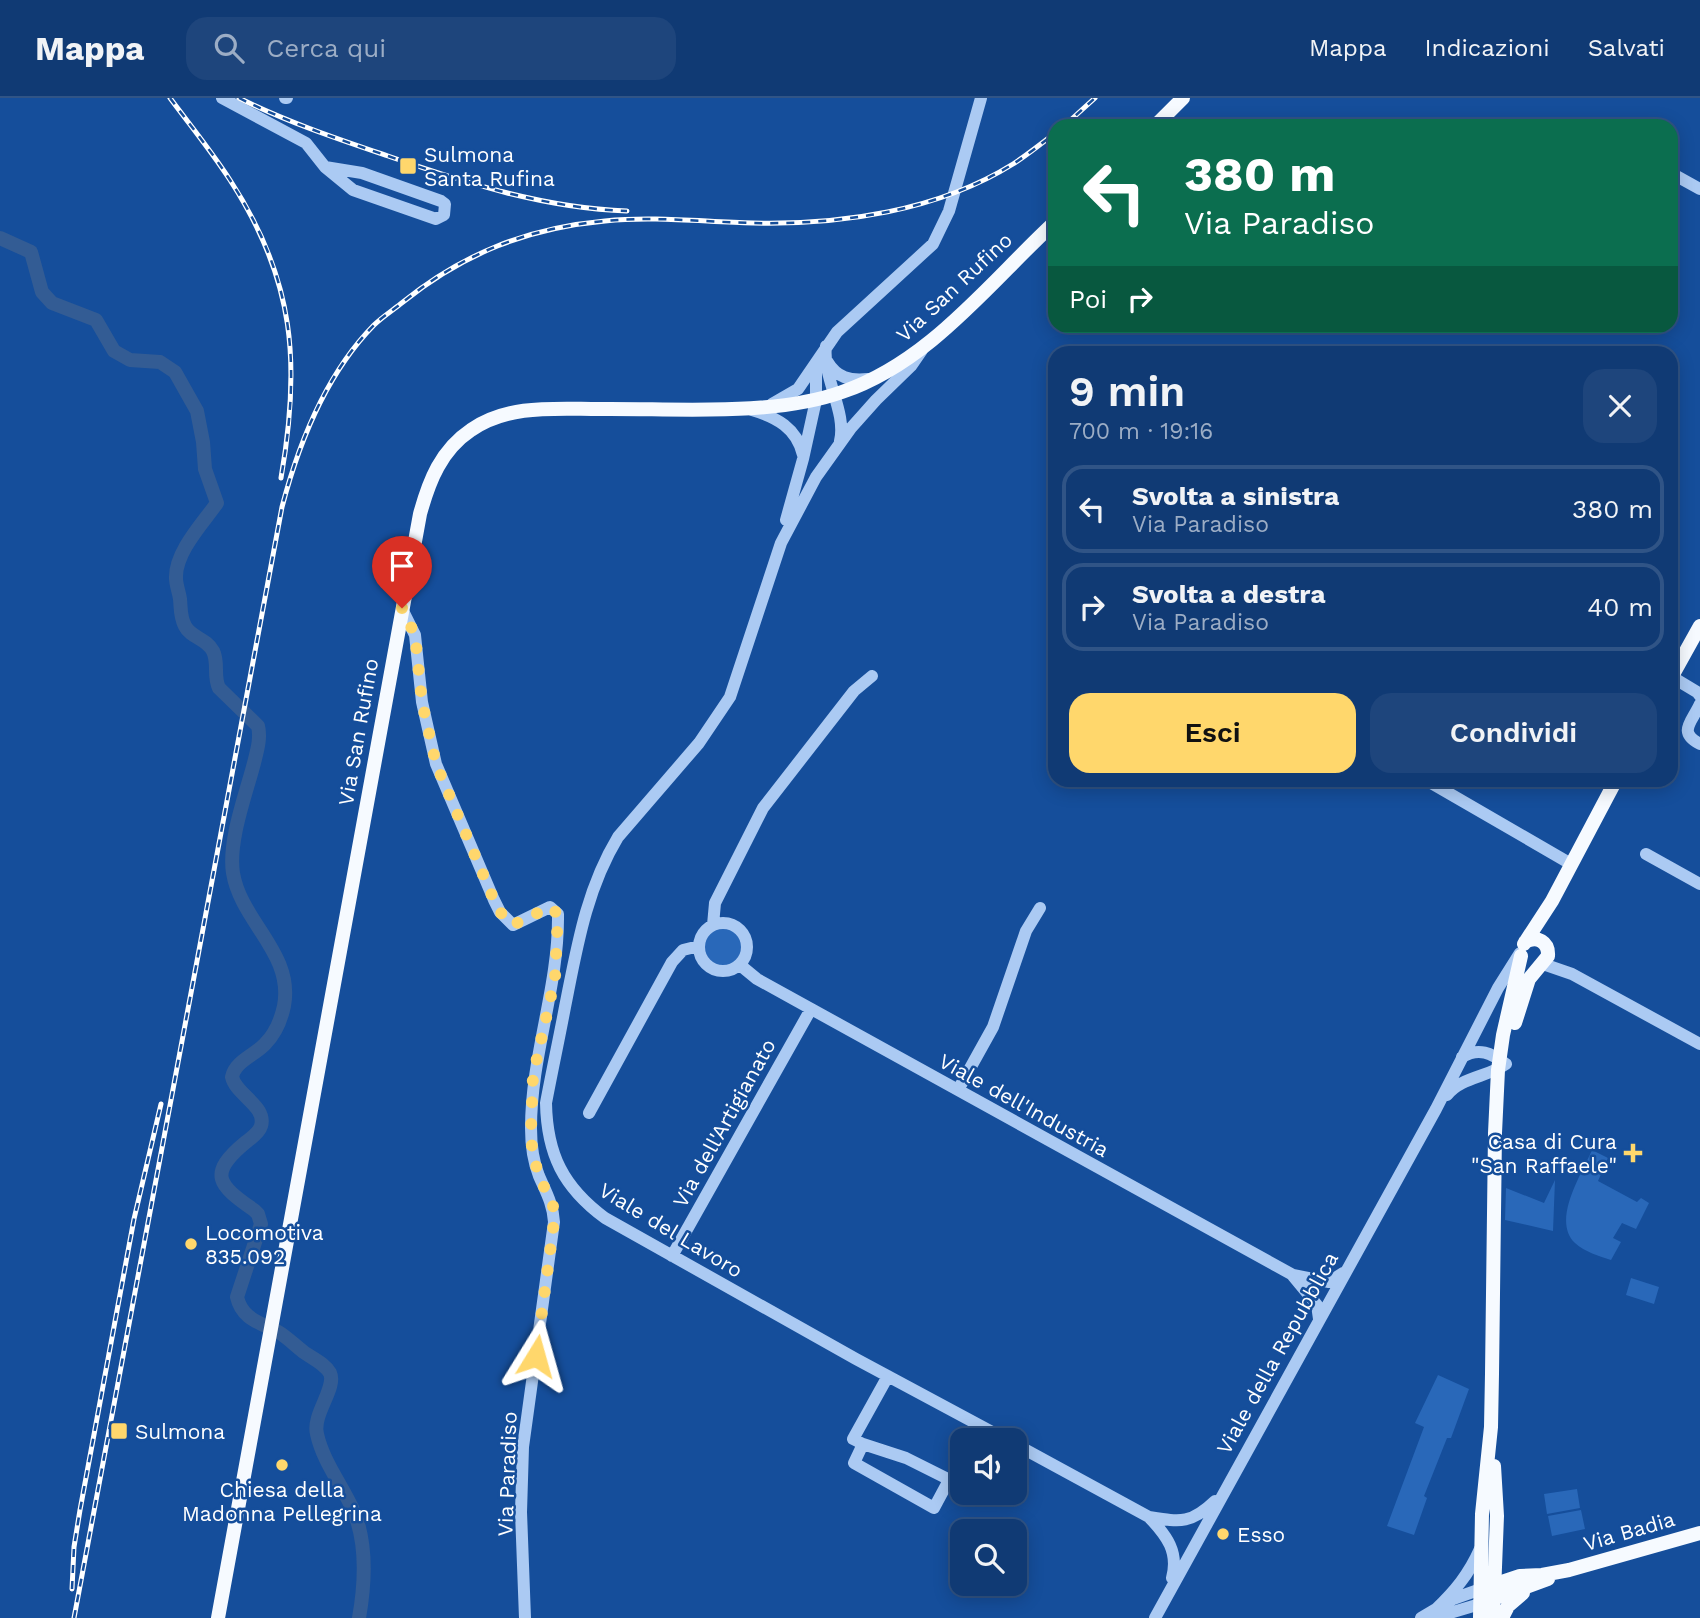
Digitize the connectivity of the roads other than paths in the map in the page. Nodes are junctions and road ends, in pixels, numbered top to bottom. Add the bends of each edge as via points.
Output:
1 (222, 98) edge
2 (981, 98) edge
3 (1183, 98) edge
4 (1162, 119) edge
5 (325, 167) junction
6 (1678, 177) edge
7 (1700, 189) edge
8 (1048, 229) edge
9 (923, 348) junction
10 (823, 354) junction
11 (874, 378) junction
12 (833, 395) junction
13 (816, 400) junction
14 (766, 407) junction
15 (745, 408) junction
16 (838, 446) junction
17 (803, 459) junction
18 (781, 543) junction
19 (402, 608) junction
20 (1700, 626) edge
21 (1678, 666) edge
22 (872, 676) dead end
23 (1678, 681) edge
24 (1700, 696) edge
25 (1700, 704) edge
26 (1700, 744) edge
27 (1438, 787) edge
28 (1612, 787) edge
29 (1646, 854) dead end
30 (1571, 864) junction
31 (1700, 884) edge
32 (1552, 901) junction
33 (1040, 908) dead end
34 (713, 925) junction
35 (699, 946) junction
36 (1548, 949) junction
37 (1522, 950) junction
38 (740, 965) junction
39 (1541, 965) junction
40 (1572, 974) junction
41 (810, 1009) junction
42 (1700, 1044) edge
43 (1462, 1057) junction
44 (1501, 1064) junction
45 (1470, 1080) junction
46 (958, 1090) junction
47 (1496, 1102) junction
48 (1436, 1109) junction
49 (589, 1112) dead end
50 (531, 1128) junction
51 (547, 1129) junction
52 (1495, 1216) junction
53 (672, 1256) junction
54 (1346, 1271) junction
55 (1293, 1275) junction
56 (1319, 1282) junction
57 (1308, 1291) junction
58 (1331, 1298) junction
59 (1319, 1319) junction
60 (888, 1376) junction
61 (985, 1428) edge
62 (863, 1444) junction
63 (1027, 1450) edge
64 (949, 1480) joint
65 (1224, 1492) junction
66 (1149, 1517) junction
67 (1176, 1521) junction
68 (1700, 1533) edge
69 (1165, 1534) junction
70 (1197, 1542) junction
71 (1489, 1545) junction
72 (1569, 1570) junction
73 (1520, 1576) junction
74 (1536, 1584) junction
75 (1169, 1592) junction
76 (1486, 1599) edge
77 (1434, 1615) edge
78 (218, 1618) edge
79 (525, 1618) edge
80 (1154, 1618) edge
81 (1422, 1618) edge
82 (1460, 1618) edge
83 (1493, 1618) edge
84 (1502, 1618) edge

1 - 5 street via 306,143
2 - 10 street via 949,211 933,244 837,332
3 - 4 main road
5 - 5 street via 363,195 436,219 444,215 441,201 362,173
6 - 7 street
8 - 9 main road, Via San Rufino
9 - 11 main road, Via San Rufino
9 - 16 street, Viale del Lavoro
10 - 11 street via 841,377
10 - 12 street
10 - 13 street, Viale del Lavoro via 815,373
10 - 14 street via 798,389
11 - 12 main road, Via San Rufino
12 - 13 main road, Via San Rufino
12 - 16 street via 842,428
13 - 14 main road, Via San Rufino
13 - 17 street, Viale del Lavoro
14 - 15 main road, Via San Rufino
15 - 17 street via 783,423 800,444
15 - 19 main road, Via San Rufino via 526,410 472,428 448,452 431,479
16 - 18 street, Viale del Lavoro via 808,490
17 - 18 street, Viale del Lavoro
18 - 51 street, Viale del Lavoro via 730,697 699,743 618,837 596,879 578,935 546,1103
19 - 50 street, Via Paradiso via 415,635 422,702 436,764 500,912 513,925 550,907 558,914 555,978 533,1076
19 - 78 main road, Via San Rufino
20 - 21 main road
22 - 34 street via 855,691 763,808 715,903
23 - 24 street
25 - 26 street via 1687,733
27 - 30 street
28 - 30 main road, Viale della Repubblica
29 - 31 street
30 - 32 main road, Viale della Repubblica
32 - 36 main road, Viale della Repubblica
32 - 37 main road, Viale della Repubblica
33 - 46 street via 1026,931 993,1027
34 - 35 street
34 - 38 street via 730,924 744,934 748,950
35 - 38 street via 704,962 713,969 724,972
35 - 49 street via 683,950 672,962
36 - 37 main road via 1538,939
36 - 39 main road
36 - 40 street
37 - 39 main road via 1528,965
37 - 43 street, Viale della Repubblica
37 - 44 main road
38 - 41 street, Viale dell'Industria
39 - 40 street
39 - 44 main road via 1525,988
40 - 42 street
41 - 46 street, Viale dell'Industria
41 - 53 street, Via dell'Artigianato
43 - 44 street via 1485,1051
43 - 48 street, Viale della Repubblica
44 - 45 street, Viale della Repubblica
44 - 47 main road
44 - 52 main road
45 - 47 street via 1487,1084
45 - 48 street, Viale della Repubblica via 1454,1087
46 - 55 street, Viale dell'Industria
47 - 52 main road
48 - 54 street, Viale della Repubblica
50 - 51 street
50 - 79 street, Via Paradiso via 538,1174 553,1206 554,1222 523,1447
51 - 53 street, Viale del Lavoro via 561,1171 575,1192 605,1218
52 - 71 main road via 1491,1427 1482,1514
53 - 60 street, Viale del Lavoro
54 - 56 street via 1329,1282
54 - 58 street, Viale della Repubblica
55 - 56 street, Viale dell'Industria
55 - 57 street, Viale dell'Industria
56 - 58 street
57 - 58 street, Viale dell'Industria
57 - 59 street, Viale dell'Industria
58 - 59 street, Viale della Repubblica
59 - 65 street, Viale della Repubblica
60 - 61 street, Viale del Lavoro
60 - 62 street via 853,1439
62 - 64 street via 906,1458
62 - 64 street via 854,1463 934,1508
63 - 66 street
65 - 67 street via 1203,1513
65 - 70 street, Viale della Repubblica
66 - 67 street
66 - 69 street
67 - 70 street
68 - 72 main road, Via Badia
69 - 70 street via 1178,1542
69 - 75 street via 1174,1550
70 - 75 street, Viale della Repubblica
71 - 73 main road
71 - 76 main road
71 - 77 street
72 - 73 main road, Via Badia
72 - 74 main road, Via Badia
73 - 76 main road, Via Badia
74 - 76 main road, Via Badia
74 - 84 main road, Via Badia via 1508,1606
75 - 80 street, Viale della Repubblica
76 - 77 street via 1453,1599
76 - 83 main road
77 - 81 street
77 - 82 street

